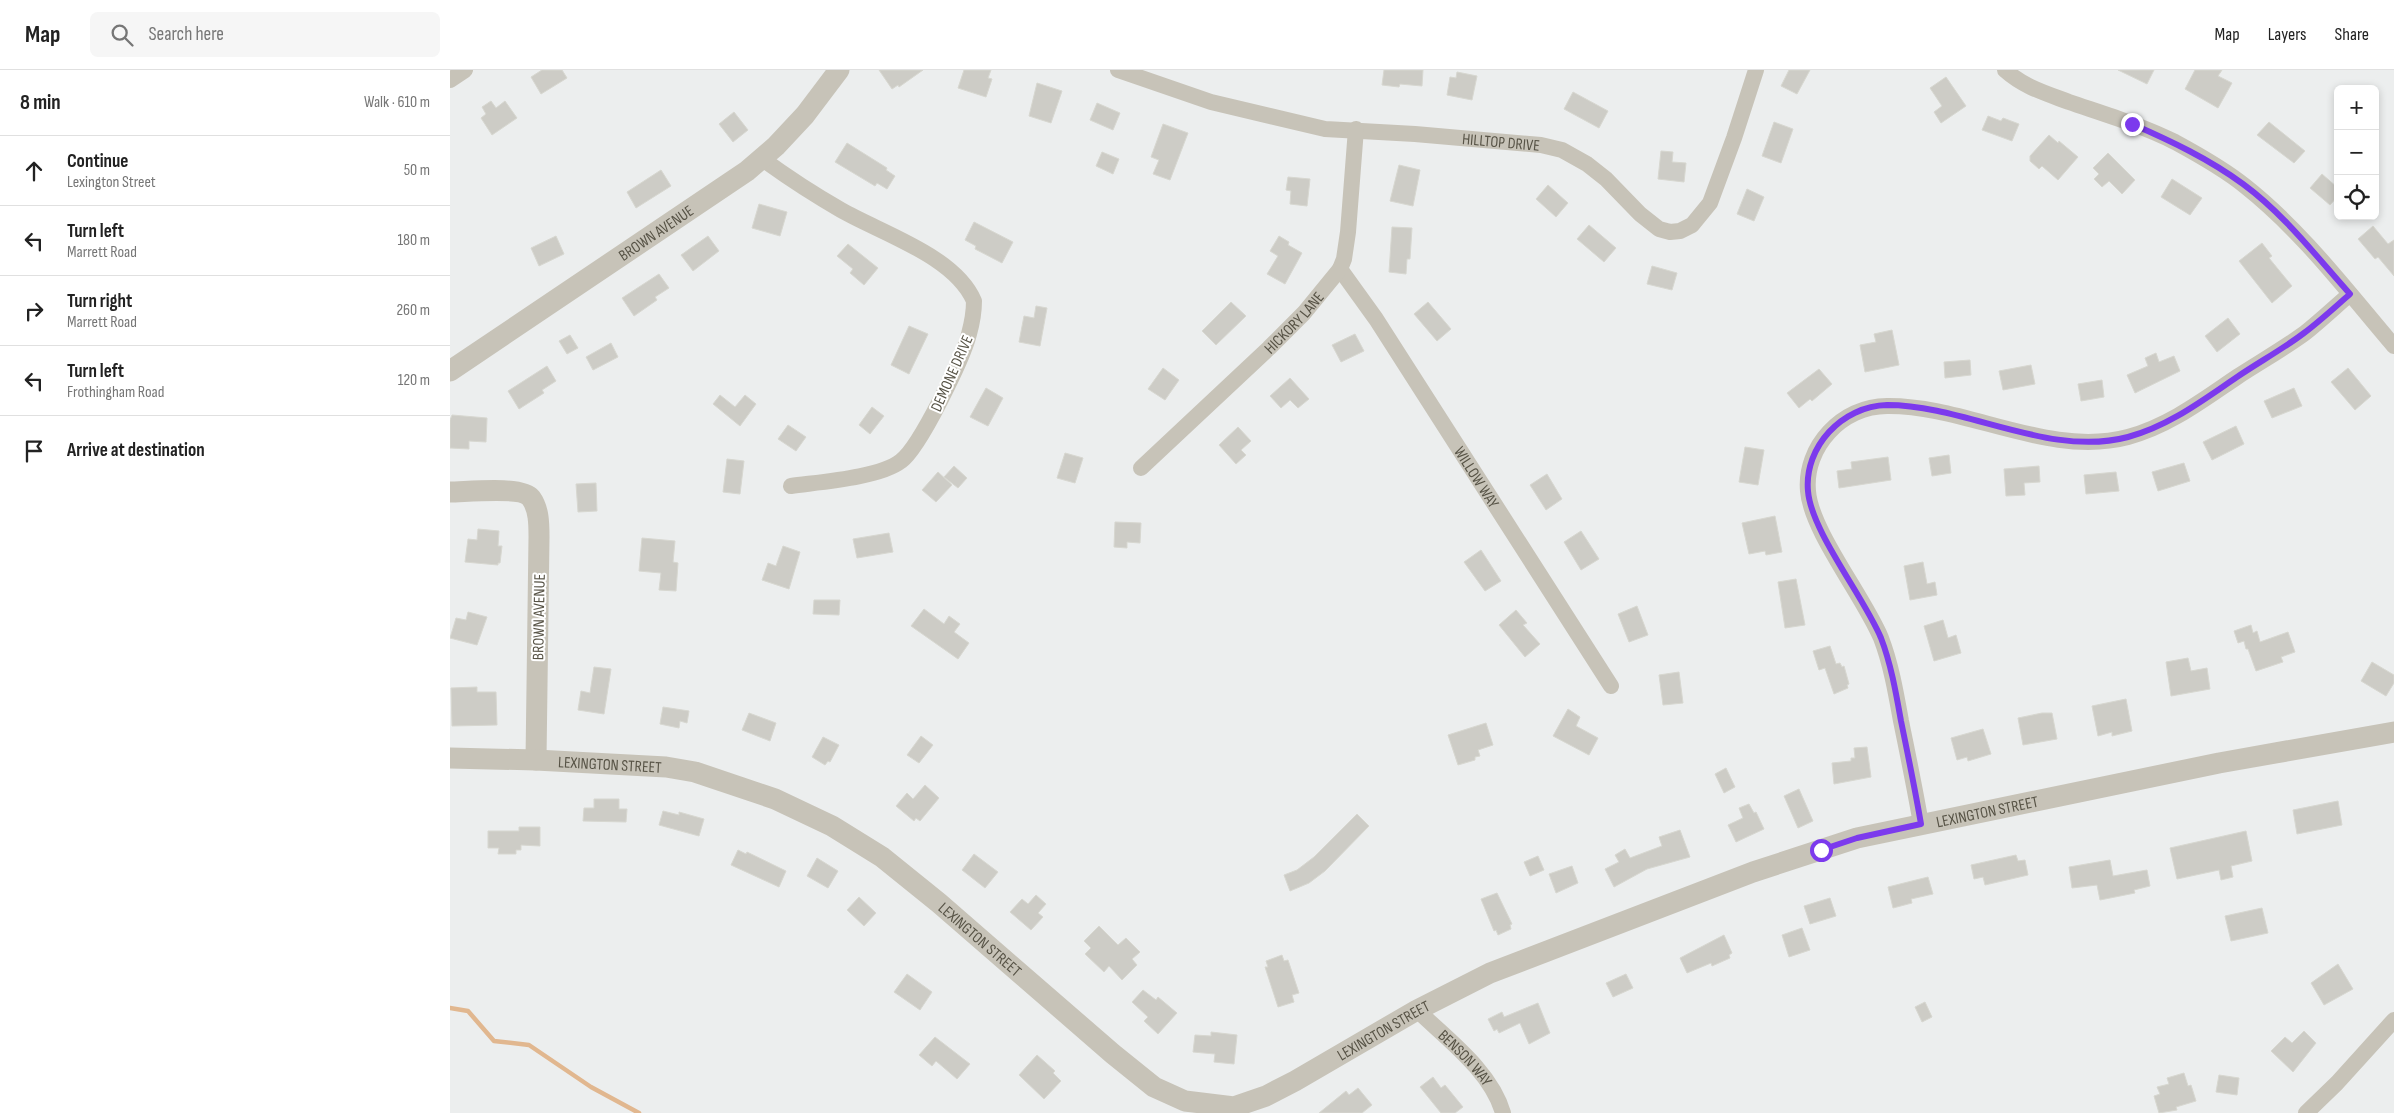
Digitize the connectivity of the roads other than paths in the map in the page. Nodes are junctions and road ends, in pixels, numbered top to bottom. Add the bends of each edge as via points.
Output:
1 (465, 70) edge
2 (839, 70) edge
3 (1118, 70) edge
4 (1756, 70) edge
5 (2005, 70) edge
6 (450, 80) edge
7 (1356, 129) junction
8 (761, 158) junction
9 (1340, 269) junction
10 (2350, 294) junction
11 (2394, 346) edge
12 (450, 371) edge
13 (1141, 468) dead end
14 (790, 486) dead end
15 (450, 492) edge
16 (1611, 686) dead end
17 (2394, 732) edge
18 (450, 758) edge
19 (536, 760) junction
20 (1921, 824) junction
21 (1417, 1010) junction
22 (2394, 1020) edge
23 (1218, 1109) edge
24 (1503, 1113) edge
25 (2306, 1113) edge

1 - 6 street
2 - 8 street, BROWN AVENUE via 805,115
3 - 7 street, HILLTOP DRIVE via 1211,102 1325,129
4 - 7 street, HILLTOP DRIVE via 1710,203 1692,225 1680,231 1659,229 1606,179 1576,156 1562,150 1541,145
5 - 10 street via 2038,92 2132,124 2213,163 2271,207
7 - 9 street, HICKORY LANE via 1348,239
8 - 12 street, BROWN AVENUE
8 - 14 street, DEMONE DRIVE via 840,210 937,261 962,280 974,301 969,336 915,445 902,461 868,473
9 - 13 street, HICKORY LANE via 1304,313 1269,348
9 - 16 street, WILLOW WAY via 1372,313
10 - 11 street
10 - 20 street via 2304,333 2186,412 2127,437 2091,441 2056,439 1918,408 1886,405 1862,410 1840,422 1825,436 1808,471 1808,493 1814,514 1880,638 1895,690
15 - 19 street, BROWN AVENUE via 520,492 536,507 539,537
17 - 20 street, LEXINGTON STREET via 2219,763
18 - 19 street, LEXINGTON STREET
19 - 23 street, LEXINGTON STREET via 666,767 696,772 775,799 832,826 882,857 939,903 1142,1079 1166,1094
20 - 21 street, LEXINGTON STREET via 1857,838 1753,872 1490,972
21 - 23 street, LEXINGTON STREET via 1266,1096
21 - 24 street, BENSON WAY via 1476,1068
22 - 25 street

